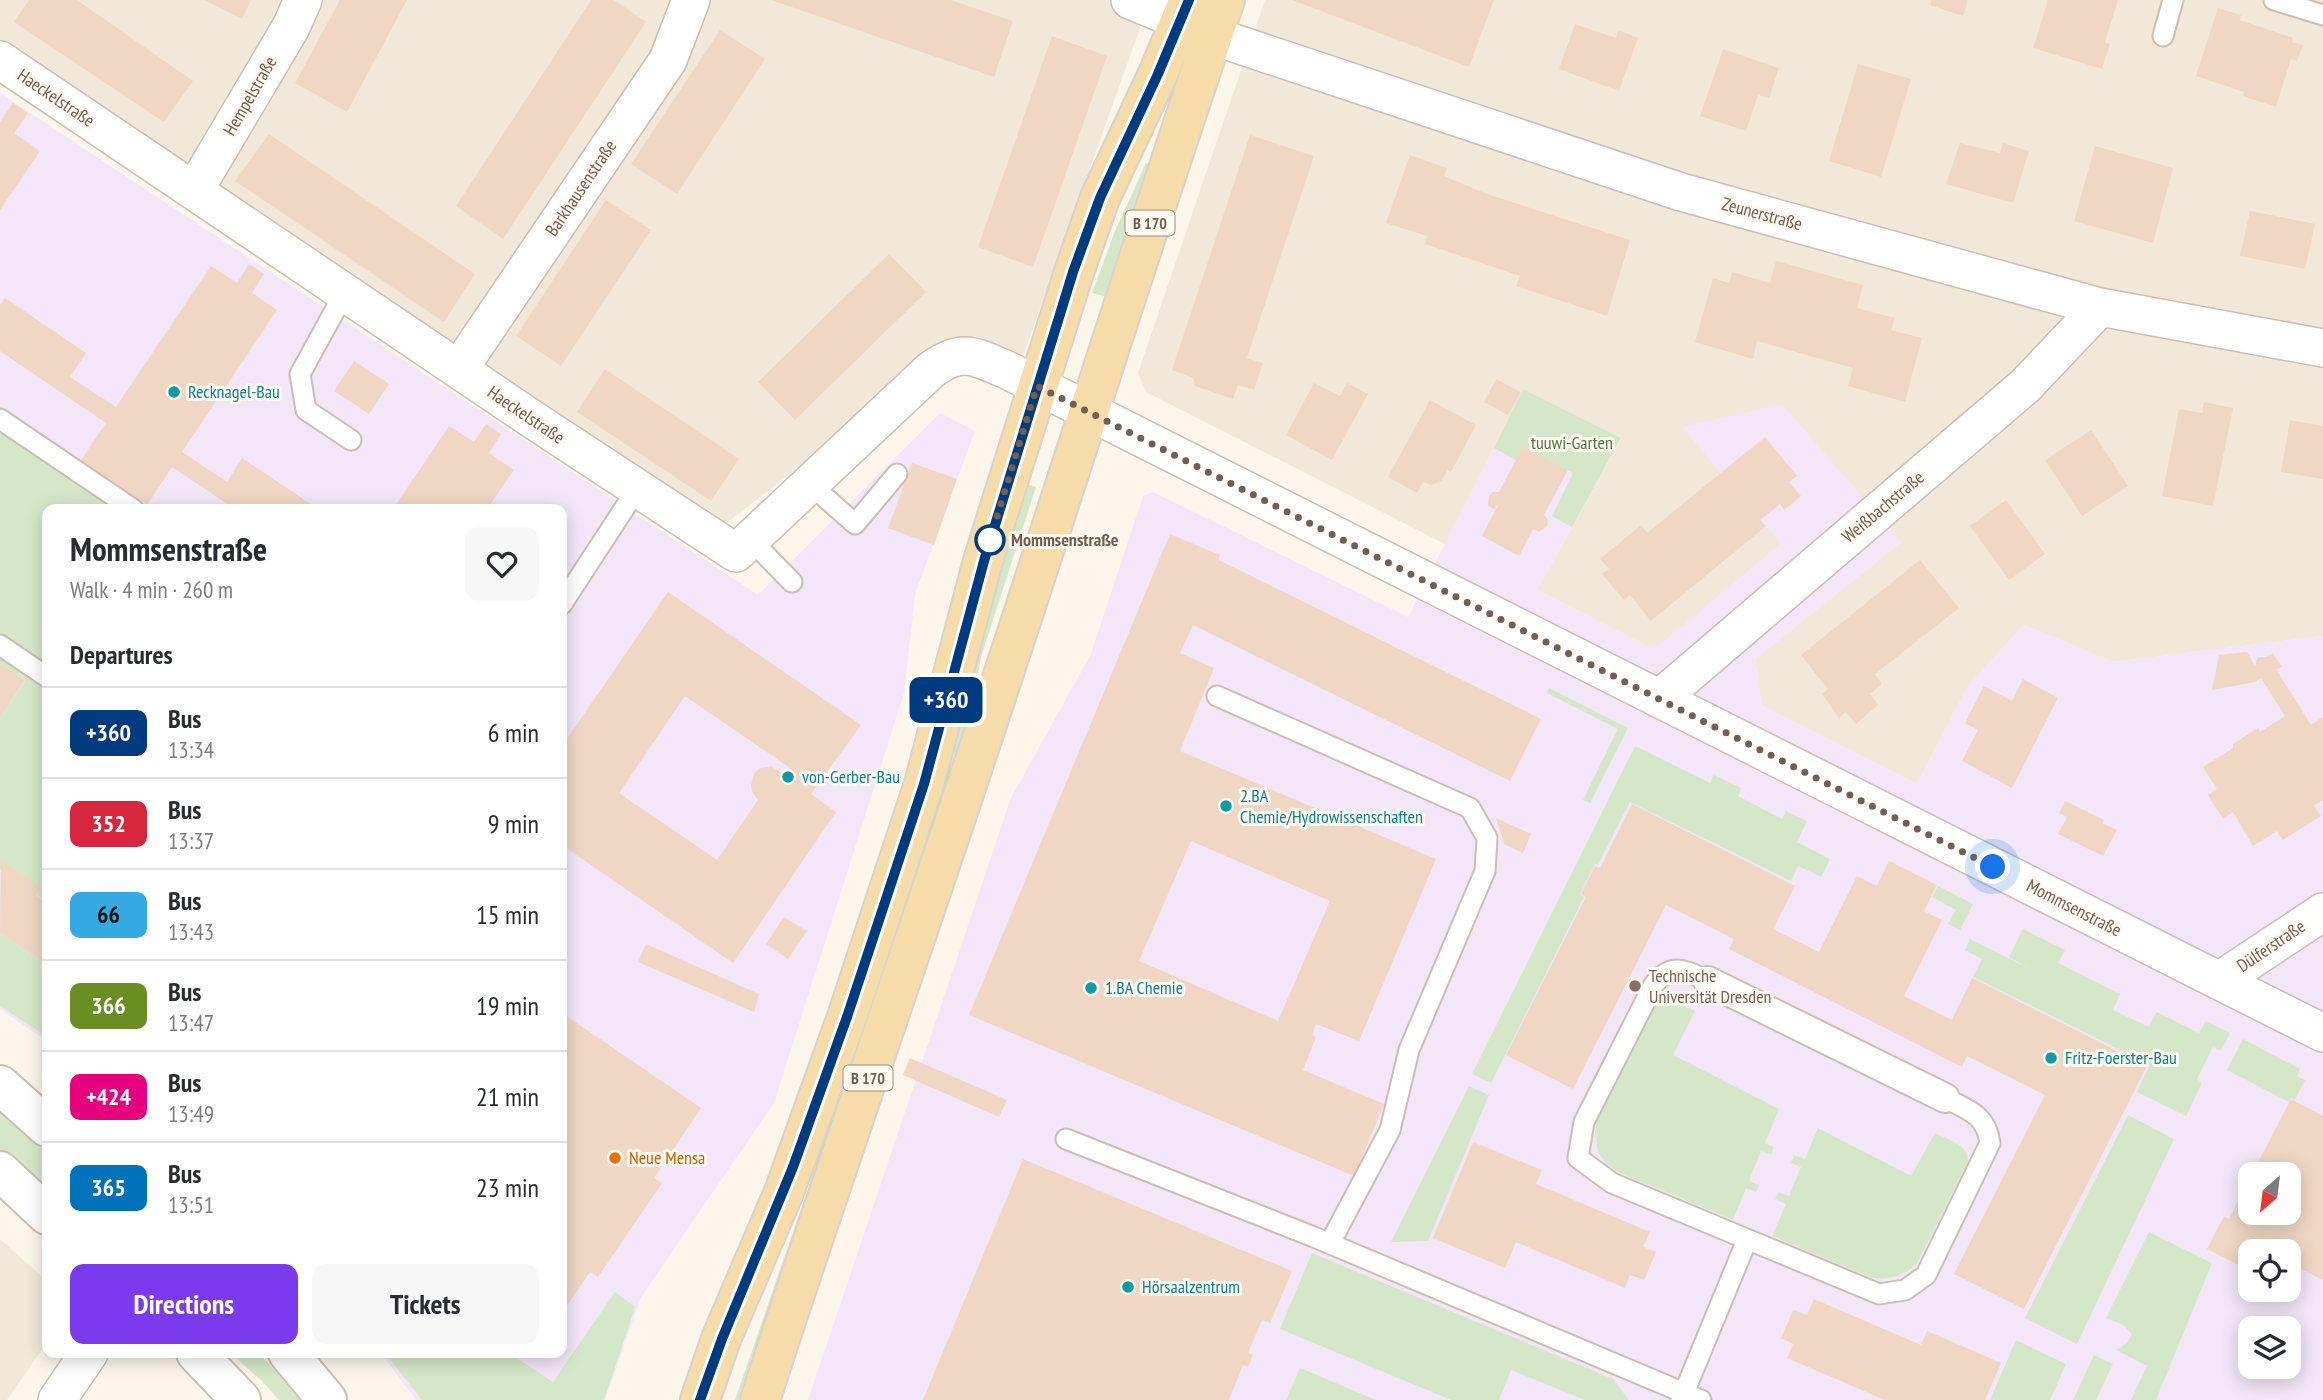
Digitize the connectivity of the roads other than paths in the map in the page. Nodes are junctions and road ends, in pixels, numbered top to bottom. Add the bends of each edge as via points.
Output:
1 (303, 0) edge
2 (691, 0) edge
3 (1130, 0) edge
4 (1225, 0) edge
5 (2173, 0) edge
6 (2274, 0) edge
7 (2323, 15) edge
8 (1194, 19) edge
9 (2162, 36) dead end
10 (0, 60) edge
11 (194, 191) junction
12 (345, 292) junction
13 (2100, 307) junction
14 (2323, 348) edge
15 (459, 369) junction
16 (1037, 386) junction
17 (1089, 412) junction
18 (0, 419) edge
19 (351, 439) dead end
20 (897, 474) dead end
21 (810, 484) junction
22 (638, 489) junction
23 (126, 504) edge
24 (750, 539) junction
25 (792, 582) dead end
26 (567, 596) edge
27 (0, 645) edge
28 (42, 674) edge
29 (1217, 696) dead end
30 (1658, 699) junction
31 (2323, 912) edge
32 (1708, 981) joint
33 (2219, 981) junction
34 (2323, 1033) edge
35 (0, 1085) edge
36 (1945, 1098) joint
37 (42, 1123) edge
38 (1066, 1139) dead end
39 (0, 1171) edge
40 (42, 1210) edge
41 (1746, 1240) junction
42 (1330, 1243) junction
43 (86, 1358) edge
44 (201, 1358) edge
45 (292, 1358) edge
46 (1689, 1397) edge
47 (57, 1400) edge
48 (241, 1400) edge
49 (327, 1400) edge
50 (700, 1400) edge
51 (760, 1400) edge

1 - 11 street, Hempelstraße
2 - 15 street, Barkhausenstraße via 668,60
3 - 8 street, Zeunerstraße
4 - 8 main road, B 170
5 - 9 lane
6 - 7 lane
8 - 13 street, Zeunerstraße via 1681,192
8 - 16 main road, B 170 via 1100,198
8 - 17 main road, B 170 via 1118,318
10 - 11 street, Haeckelstraße
11 - 12 street, Haeckelstraße
12 - 15 street, Haeckelstraße
12 - 19 lane via 300,374 306,410
13 - 14 street, Zeunerstraße
13 - 30 street, Weißbachstraße via 2025,386
15 - 22 street, Haeckelstraße
16 - 17 street, Mommsenstraße
16 - 21 street via 964,355 946,358
16 - 50 main road, B 170 via 924,784 847,1017
17 - 30 street, Mommsenstraße
17 - 51 main road, B 170
18 - 23 lane
20 - 21 lane via 855,524
21 - 24 street
22 - 24 street, Haeckelstraße via 736,553
22 - 26 lane
24 - 25 lane
27 - 28 lane
29 - 42 lane via 1470,808 1487,838 1485,872 1409,1050 1391,1130
30 - 33 street, Mommsenstraße
31 - 33 street, Dülferstraße
32 - 36 street
32 - 41 lane via 1686,971 1661,975 1584,1122 1578,1158 1612,1183
33 - 34 street, Mommsenstraße
35 - 37 main road
36 - 41 lane via 1983,1119 1990,1143 1926,1275 1906,1290 1879,1294
38 - 42 lane
39 - 40 main road
41 - 46 lane
42 - 46 lane
43 - 47 street
44 - 48 main road
45 - 49 main road

